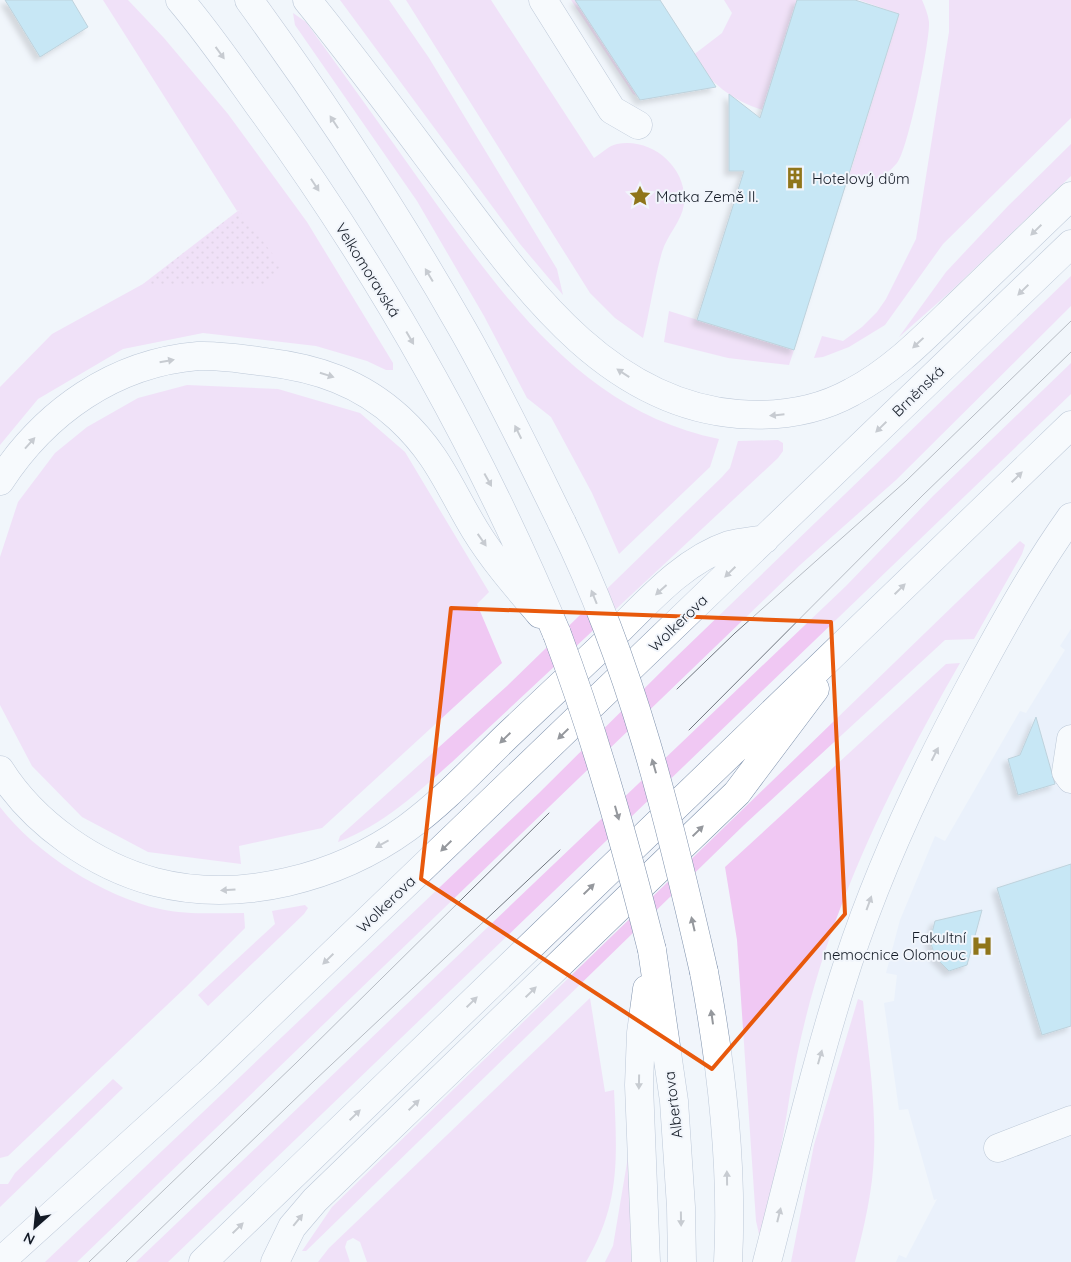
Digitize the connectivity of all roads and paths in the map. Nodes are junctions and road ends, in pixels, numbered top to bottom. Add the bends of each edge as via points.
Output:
1 (172, 0) edge
2 (249, 0) edge
3 (307, 0) edge
4 (543, 0) edge
5 (188, 9) edge
6 (638, 126) dead end
7 (1071, 196) edge
8 (1071, 244) edge
9 (1071, 425) edge
10 (0, 481) edge
11 (1071, 517) edge
12 (765, 538) junction
13 (515, 567) junction
14 (865, 622) junction
15 (1071, 739) edge
16 (0, 770) edge
17 (1071, 779) edge
18 (650, 1024) junction
19 (1071, 1120) edge
20 (998, 1148) dead end
21 (0, 1262) edge
22 (203, 1262) edge
23 (275, 1262) edge
24 (646, 1262) edge
25 (682, 1262) edge
26 (728, 1262) edge
27 (768, 1262) edge

1 - 5 main road, Velkomoravská
26 -> 2 main road, bridge via 727,1168 721,1089 704,972 668,816 613,645 577,553 463,330 371,179
7 -> 3 main road via 914,347 853,392 814,408 778,415 702,409 668,398 624,374 584,345 543,306
4 - 6 main road via 612,110
5 -> 13 main road, Velkomoravská via 294,153 411,340 492,488
8 -> 12 main road, Brněnská
14 -> 9 main road
10 -> 13 main road via 29,443 55,417 87,393 123,373 199,356 291,365 346,382 374,398 400,419 442,468 475,530
27 -> 11 main road via 811,1087 877,882 926,770 958,709 1042,558
12 -> 16 main road via 730,545 686,570 418,819 385,843 328,870 270,885 218,890 168,885 132,875 99,861 64,836 29,805
12 -> 21 main road, Wolkerova via 169,1110
13 -> 18 main road, bridge via 557,634 615,806 652,950
22 -> 14 main road
23 -> 14 main road via 292,1227 315,1200 737,793
15 - 17 main road via 1066,772
18 -> 24 main road via 638,1086
18 -> 25 main road, Albertova via 674,1101
19 - 20 main road

